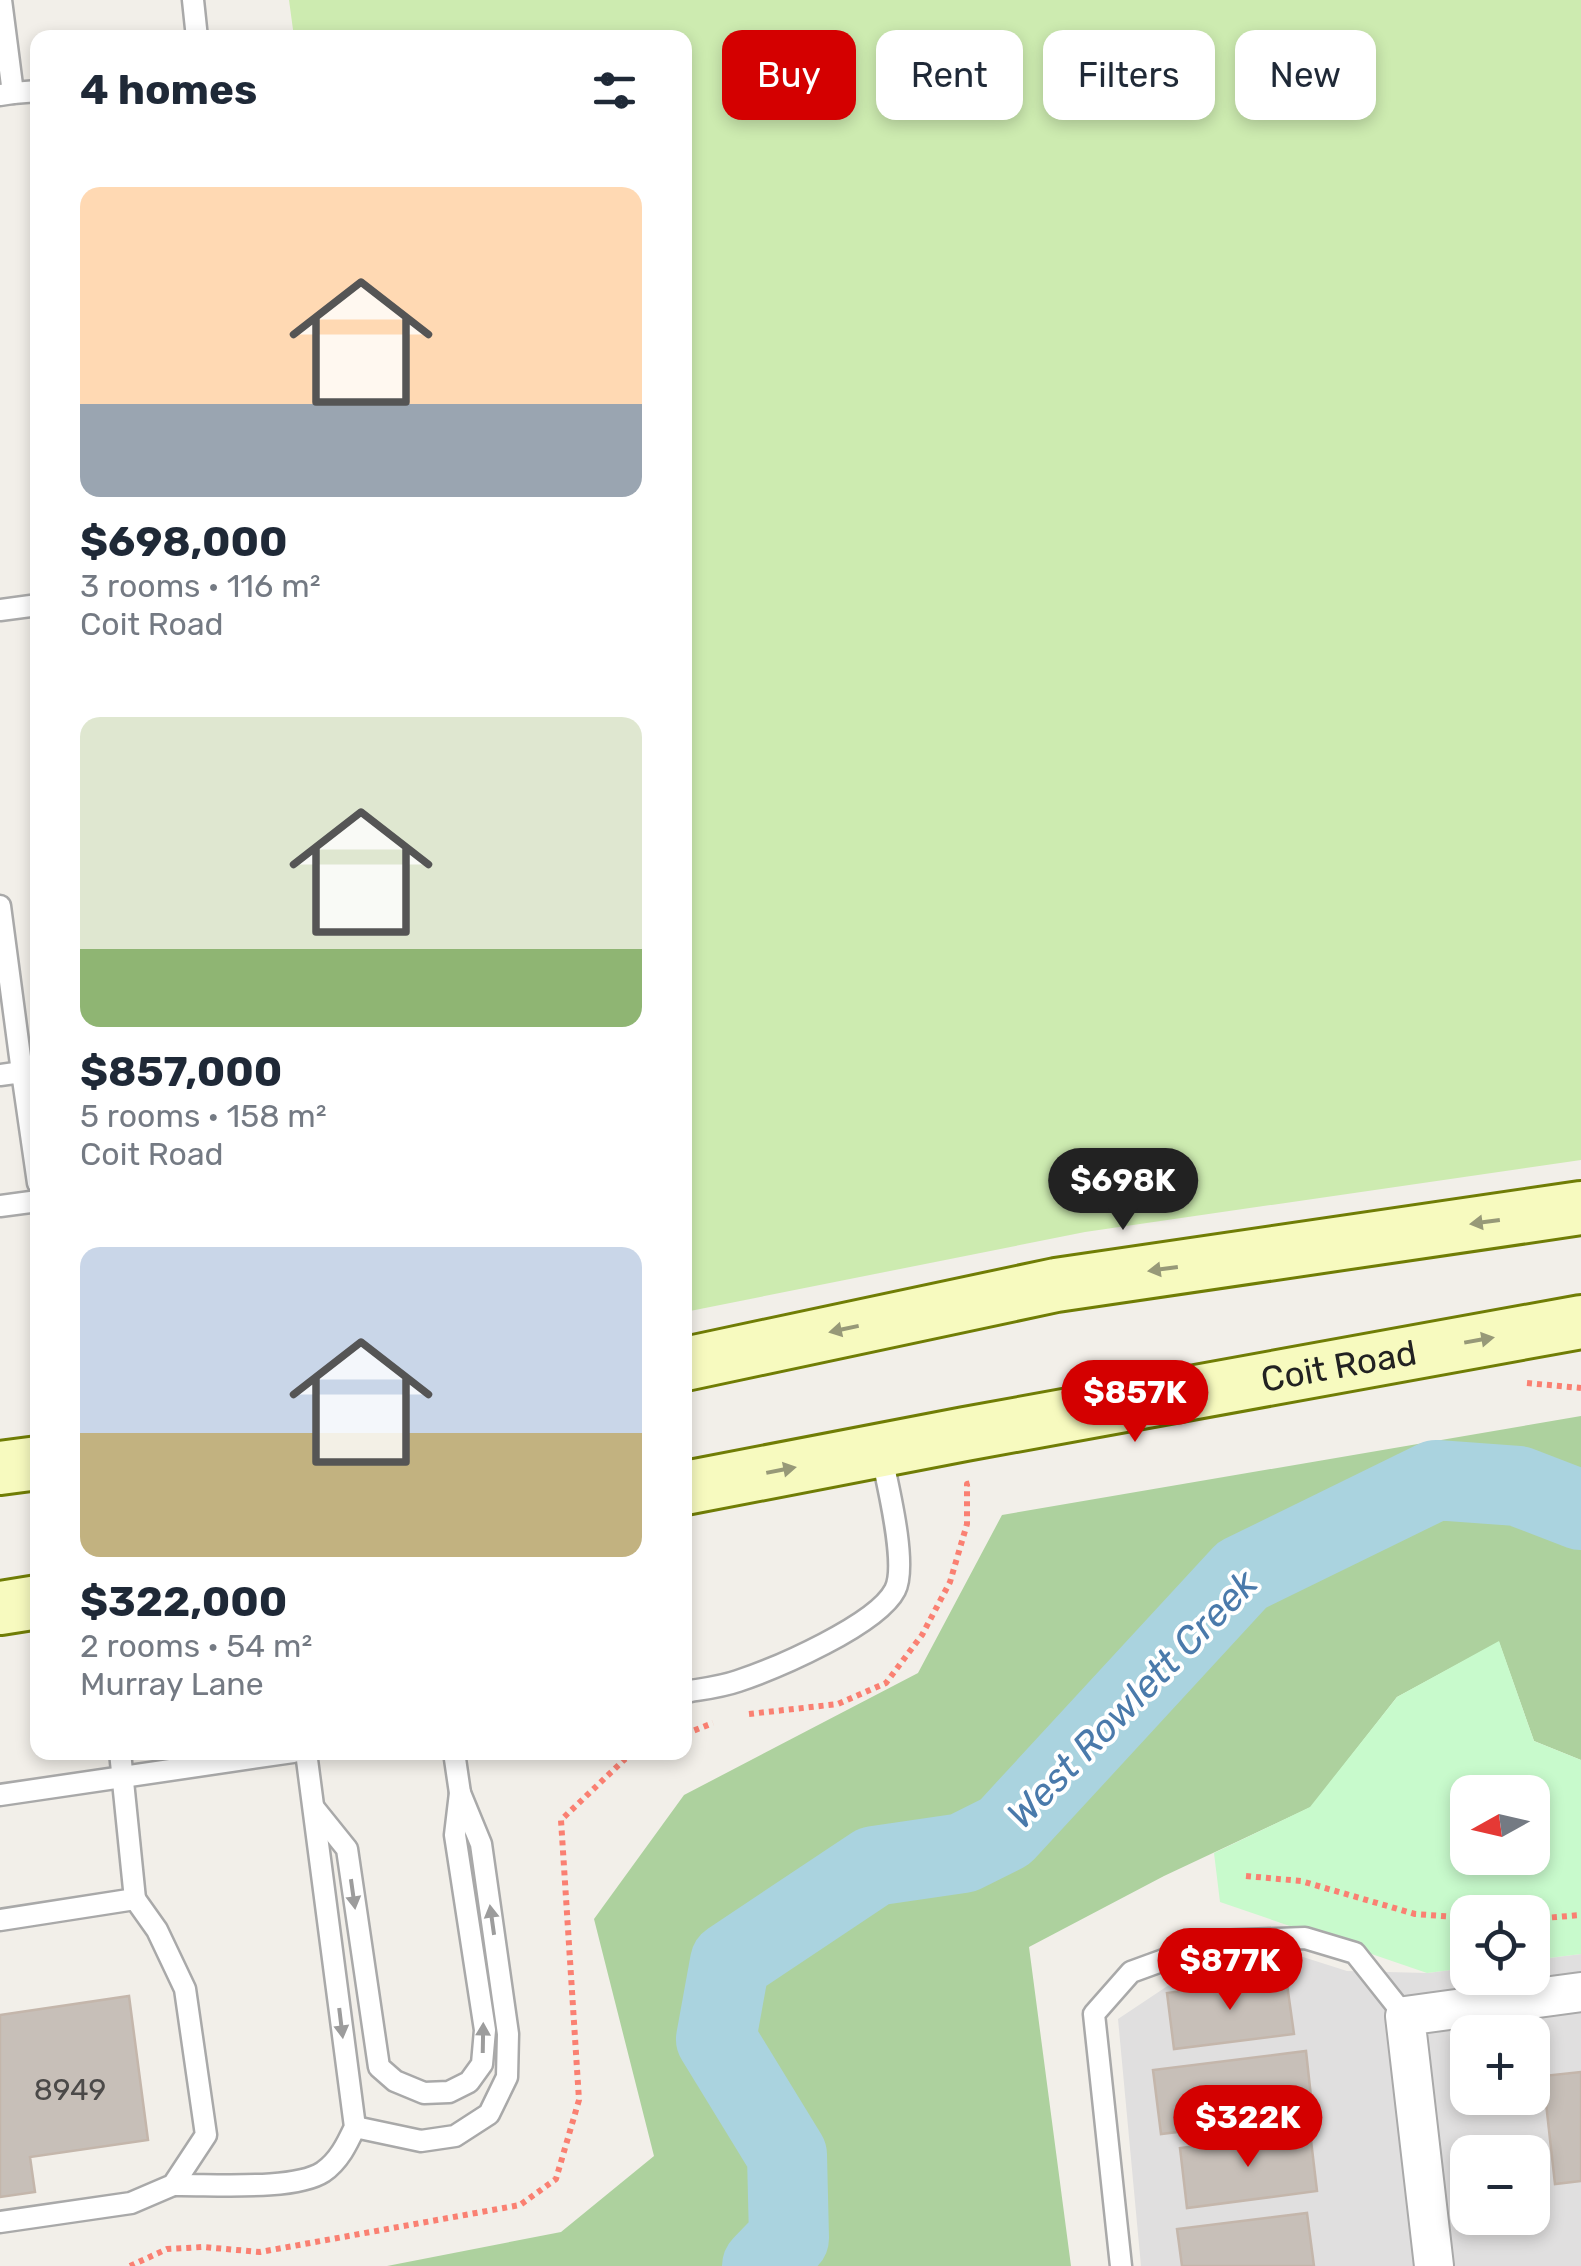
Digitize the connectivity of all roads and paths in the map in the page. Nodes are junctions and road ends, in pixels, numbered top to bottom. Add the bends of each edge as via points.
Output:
1 (2, 0) edge
2 (193, 0) edge
3 (197, 30) edge
4 (7, 94) edge
5 (30, 606) edge
6 (0, 610) edge
7 (0, 906) edge
8 (22, 1072) junction
9 (0, 1075) edge
10 (30, 1128) edge
11 (30, 1202) edge
12 (0, 1206) edge
13 (1581, 1208) edge
14 (1581, 1322) edge
15 (692, 1363) edge
16 (1514, 1382) dead end
17 (1581, 1388) edge
18 (880, 1451) junction
19 (30, 1464) edge
20 (0, 1468) edge
21 (986, 1479) dead end
22 (692, 1487) edge
23 (30, 1603) edge
24 (0, 1608) edge
25 (692, 1691) edge
26 (748, 1714) dead end
27 (730, 1716) dead end
28 (692, 1731) edge
29 (121, 1760) edge
30 (241, 1760) edge
31 (307, 1760) edge
32 (455, 1760) edge
33 (124, 1778) junction
34 (460, 1793) junction
35 (0, 1795) edge
36 (314, 1808) junction
37 (1246, 1876) dead end
38 (135, 1899) junction
39 (1581, 1915) edge
40 (1450, 1917) edge
41 (1550, 1918) edge
42 (0, 1920) edge
43 (1581, 1992) edge
44 (1405, 2016) junction
45 (355, 2127) junction
46 (173, 2185) junction
47 (0, 2222) edge
48 (1121, 2266) edge
49 (1434, 2266) edge

1 - 4 lane
2 - 3 lane
5 - 6 lane
7 - 8 lane
8 - 9 lane
8 - 10 lane
11 - 12 lane
13 -> 15 main road via 1056,1285
18 -> 14 main road, Coit Road
16 - 17 path
22 -> 18 main road, Coit Road
18 - 25 lane via 898,1540 897,1587 886,1602 874,1616 798,1656 736,1682
19 - 20 main road
21 - 26 path via 967,1484 967,1524 950,1582 922,1636 886,1683 838,1704
23 - 24 main road
27 - 28 path
29 - 33 lane
30 - 33 lane
31 - 36 lane
32 - 34 lane
33 - 35 lane
33 - 38 lane
36 -> 34 lane via 347,1849 379,2068 424,2094 450,2092 470,2082 482,2064 485,2030 455,1835
45 -> 34 lane via 421,2141 455,2136 489,2114 507,2077 508,2034 481,1844
36 -> 45 lane
37 - 40 path via 1301,1881 1416,1914
38 - 42 lane
38 - 46 lane via 185,1988 206,2134
39 - 41 path
43 - 44 street
44 - 48 lane via 1355,1953 1304,1938 1216,1941 1132,1972 1094,2014
44 - 49 street
45 - 46 lane via 344,2152 323,2172 292,2183
46 - 47 lane via 132,2203

